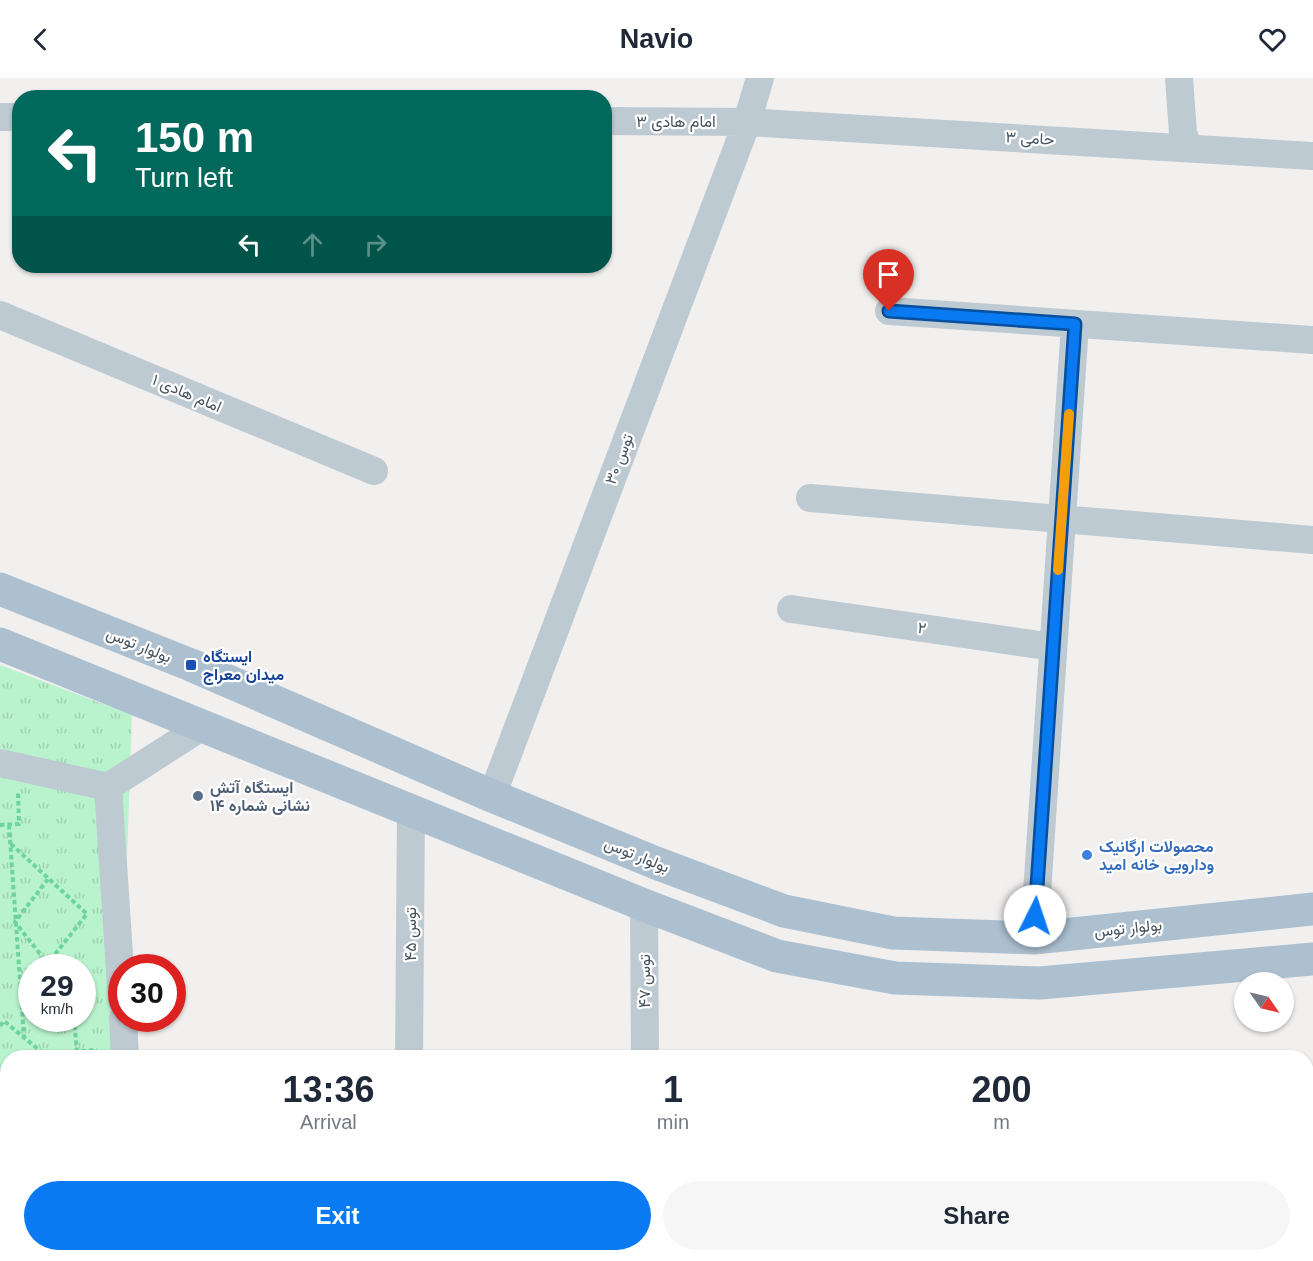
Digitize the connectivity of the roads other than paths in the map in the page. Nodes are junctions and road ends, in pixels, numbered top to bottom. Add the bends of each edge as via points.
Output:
1 (760, 78) edge
2 (1179, 78) edge
3 (612, 121) edge
4 (747, 122) junction
5 (1189, 148) junction
6 (1313, 156) edge
7 (889, 311) dead end
8 (0, 315) edge
9 (1075, 324) junction
10 (1313, 340) edge
11 (374, 471) dead end
12 (810, 498) dead end
13 (1062, 519) junction
14 (1313, 540) edge
15 (0, 589) edge
16 (791, 609) dead end
17 (0, 644) edge
18 (1053, 647) junction
19 (203, 726) junction
20 (9, 765) edge
21 (108, 787) junction
22 (492, 796) junction
23 (411, 810) junction
24 (644, 905) junction
25 (1313, 909) edge
26 (1034, 938) junction
27 (119, 954) edge
28 (1313, 959) edge
29 (124, 1032) edge
30 (125, 1050) edge
31 (409, 1050) edge
32 (645, 1050) edge

1 - 4 street, توس ۳۰
2 - 5 street via 1183,133
3 - 4 street, امام هادی ۳
4 - 5 street, حامی ۳
4 - 22 street, توس ۳۰
5 - 6 street, حامی ۳
7 - 9 street
8 - 11 street, امام هادی ۱
9 - 10 street
9 - 13 street
12 - 13 street
13 - 14 street
13 - 18 street
15 - 22 main road, بولوار توس via 191,665
16 - 18 street, ۲
17 - 19 main road
18 - 26 street
19 - 21 street
19 - 23 main road
20 - 21 street
21 - 27 street
22 - 26 main road, بولوار توس via 784,911 893,933
23 - 24 main road
23 - 31 street, توس ۴۵
24 - 28 main road via 777,956 895,978 1040,982
24 - 32 street, توس ۴۷
25 - 26 main road, بولوار توس
29 - 30 street

